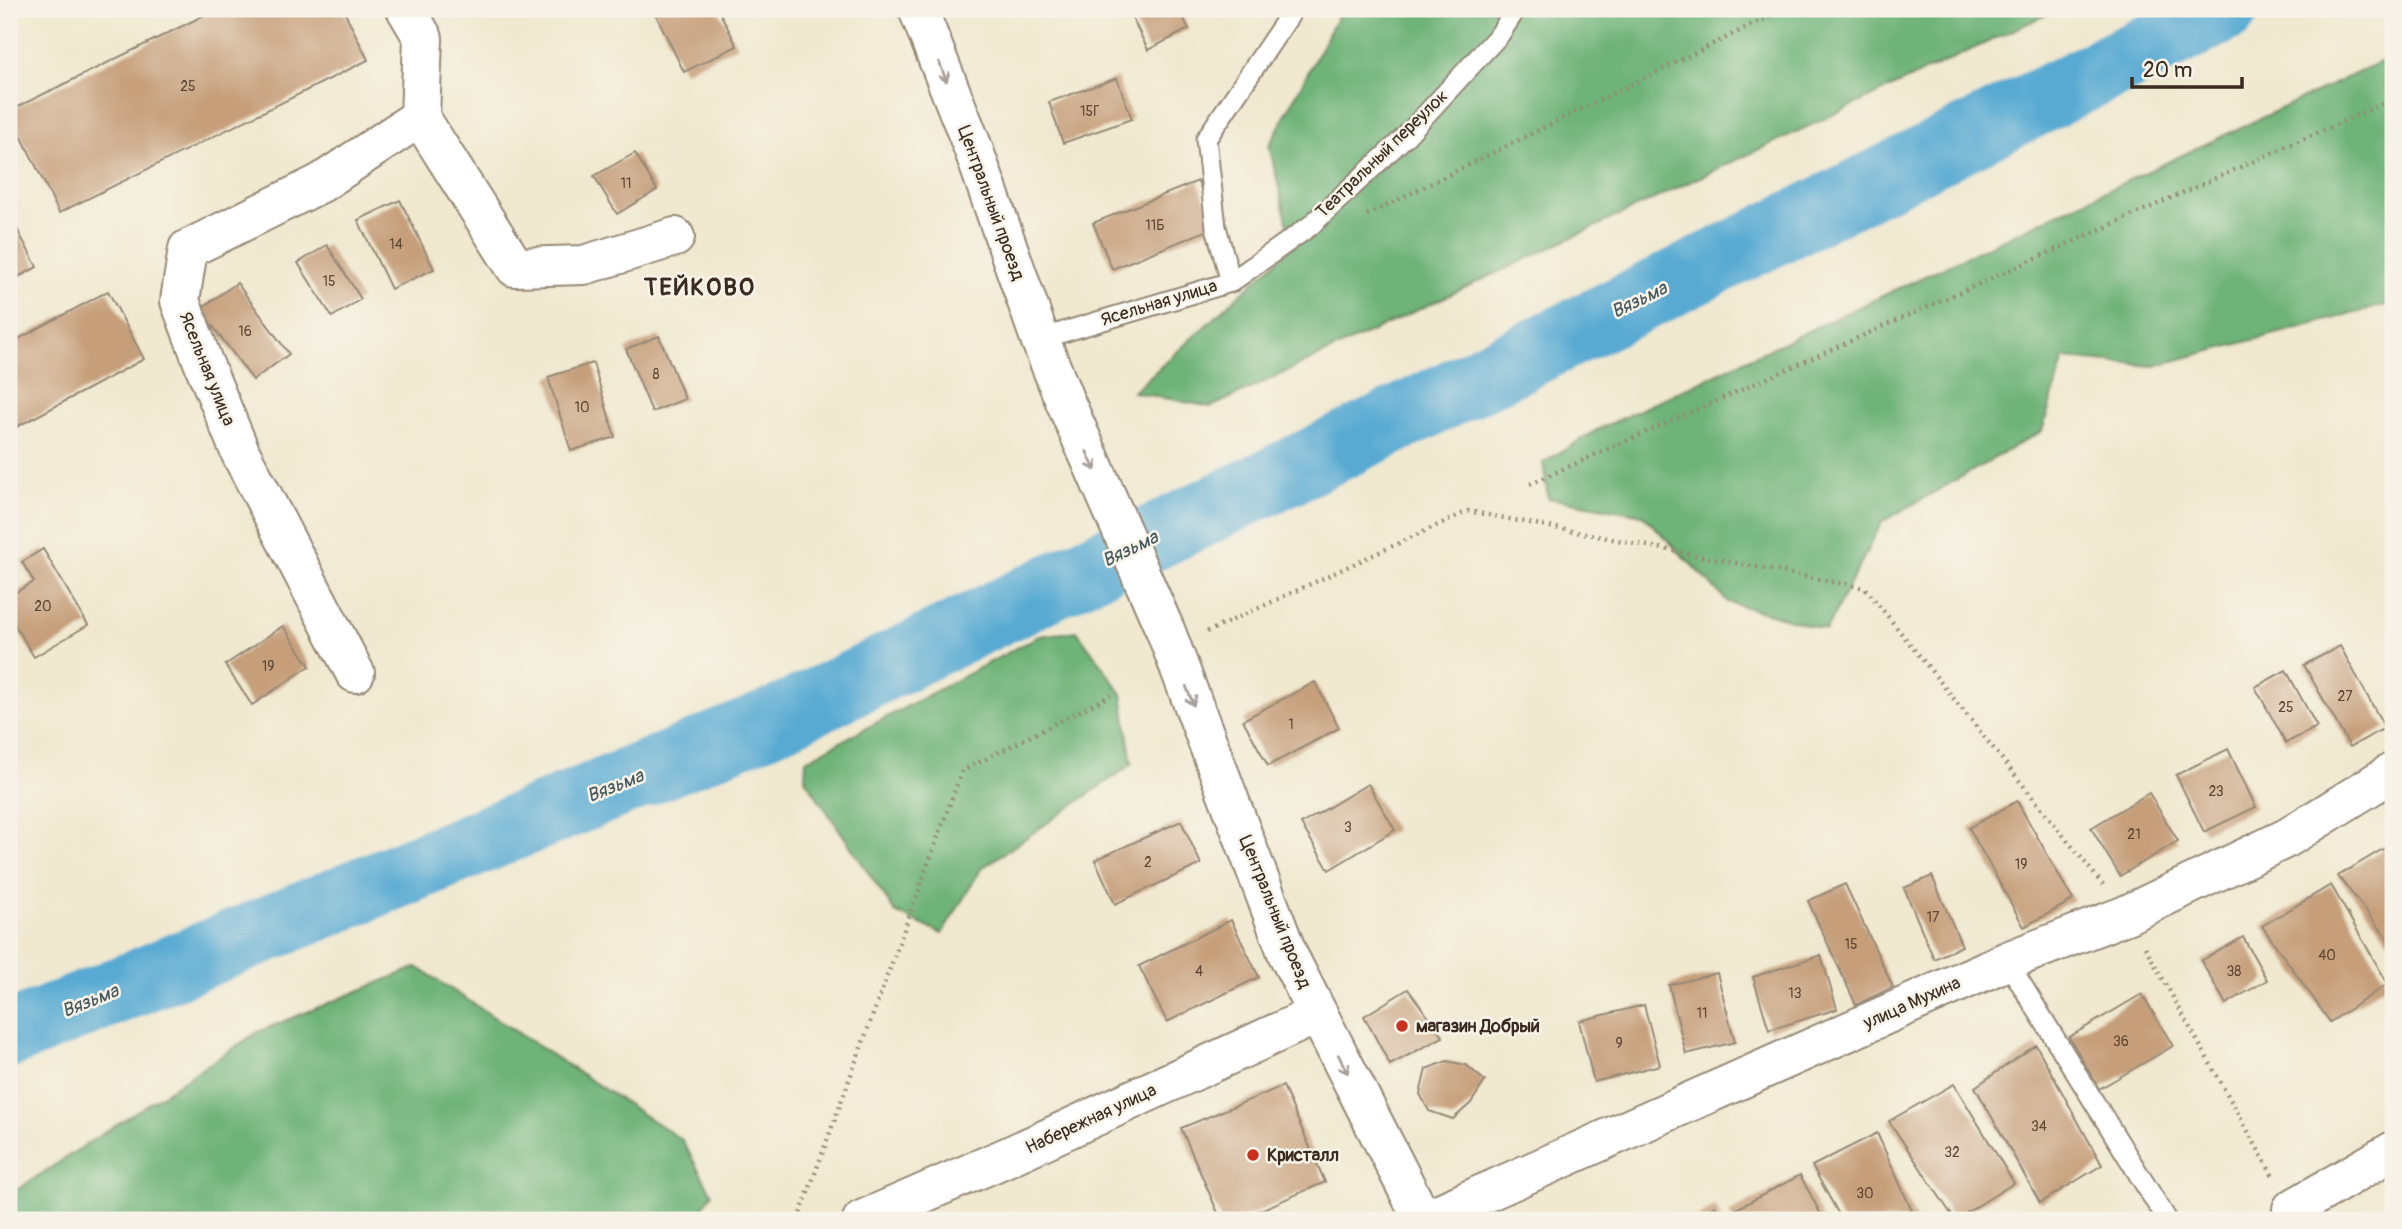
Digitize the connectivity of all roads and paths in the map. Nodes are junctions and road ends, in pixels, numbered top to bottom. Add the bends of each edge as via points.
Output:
1 (407, 9) edge
2 (918, 9) edge
3 (1288, 9) edge
4 (1516, 9) edge
5 (1783, 9) edge
6 (2393, 99) edge
7 (419, 117) junction
8 (1366, 215) dead end
9 (675, 237) dead end
10 (1231, 282) junction
11 (1040, 339) junction
12 (1530, 484) dead end
13 (1184, 633) junction
14 (355, 673) dead end
15 (1111, 695) dead end
16 (2393, 772) edge
17 (2126, 915) junction
18 (2007, 961) junction
19 (1318, 1014) junction
20 (2393, 1152) edge
21 (2288, 1215) edge
22 (798, 1220) edge
23 (862, 1220) edge
24 (1423, 1220) edge
25 (2167, 1220) edge

1 - 7 street via 423,38
2 -> 11 street, Центральный проезд
3 - 10 lane, Ясельная улица via 1289,16 1206,139 1216,227
4 - 10 lane, Театральный переулок via 1500,34 1406,136 1310,226
5 - 8 path
6 - 12 path
7 - 9 street via 516,267 584,265
7 - 14 street, Ясельная улица via 321,183 187,249 180,301 241,454
10 - 11 lane, Ясельная улица
11 -> 13 street, Центральный проезд via 1064,399
13 - 17 path via 1468,511 1865,588
13 -> 19 street, Центральный проезд via 1288,955
15 - 22 path via 962,771
16 - 17 street, улица Мухина via 2287,838
17 - 18 street, улица Мухина
17 - 21 path
18 - 24 street, улица Мухина
18 - 25 lane
19 - 23 street, Набережная улица
19 -> 24 street, Центральный проезд
20 - 21 street

